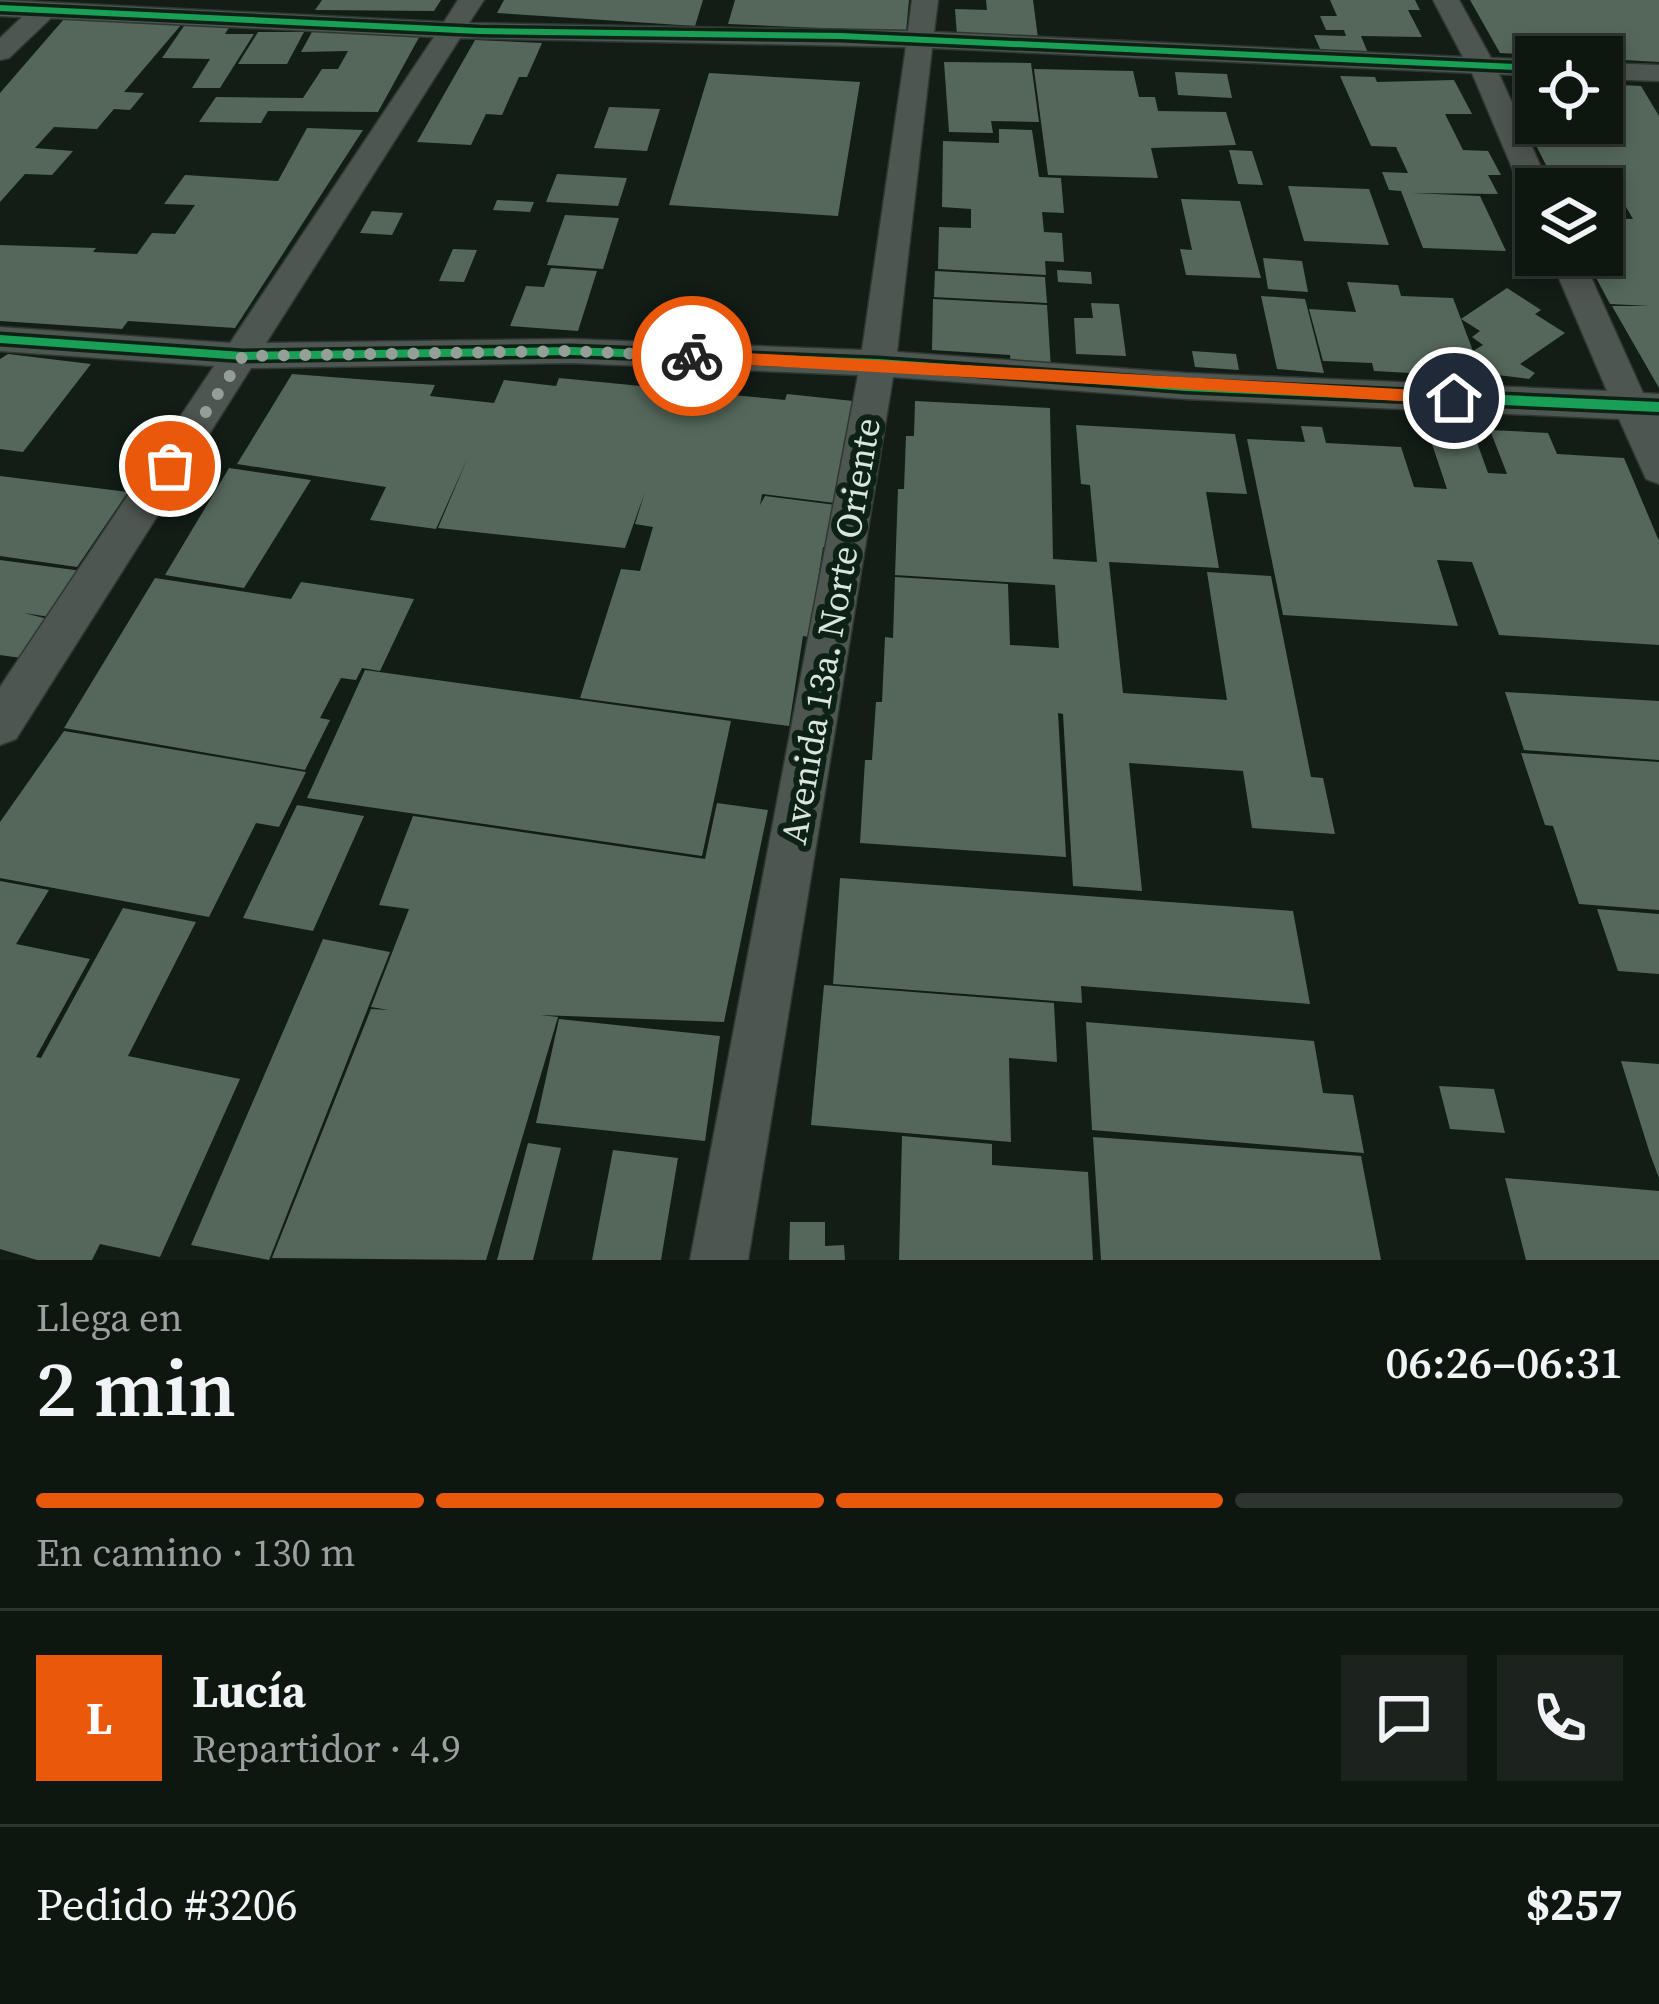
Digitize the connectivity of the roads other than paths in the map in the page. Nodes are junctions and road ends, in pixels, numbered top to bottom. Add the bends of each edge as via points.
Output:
1 (1446, 0) edge
2 (50, 5) edge
3 (0, 8) edge
4 (461, 15) edge
5 (923, 20) edge
6 (0, 52) edge
7 (1482, 66) junction
8 (1515, 67) edge
9 (1623, 72) edge
10 (1659, 73) edge
11 (1527, 168) edge
12 (1576, 276) edge
13 (0, 339) edge
14 (243, 356) junction
15 (878, 363) junction
16 (1646, 406) edge
17 (1659, 469) edge
18 (0, 724) edge
19 (719, 1260) edge

1 - 7 street
2 - 3 street
2 - 4 street
2 - 6 street
4 - 5 street via 645,30
4 - 14 street
5 - 7 street
5 - 15 street, Avenida 13a. Norte Oriente
7 - 8 street
7 - 11 street
9 - 10 street
12 - 16 street
13 - 14 street
14 - 15 street via 571,351
14 - 18 street
15 - 16 street
15 - 19 street, Avenida 13a. Norte Oriente
16 - 17 street

